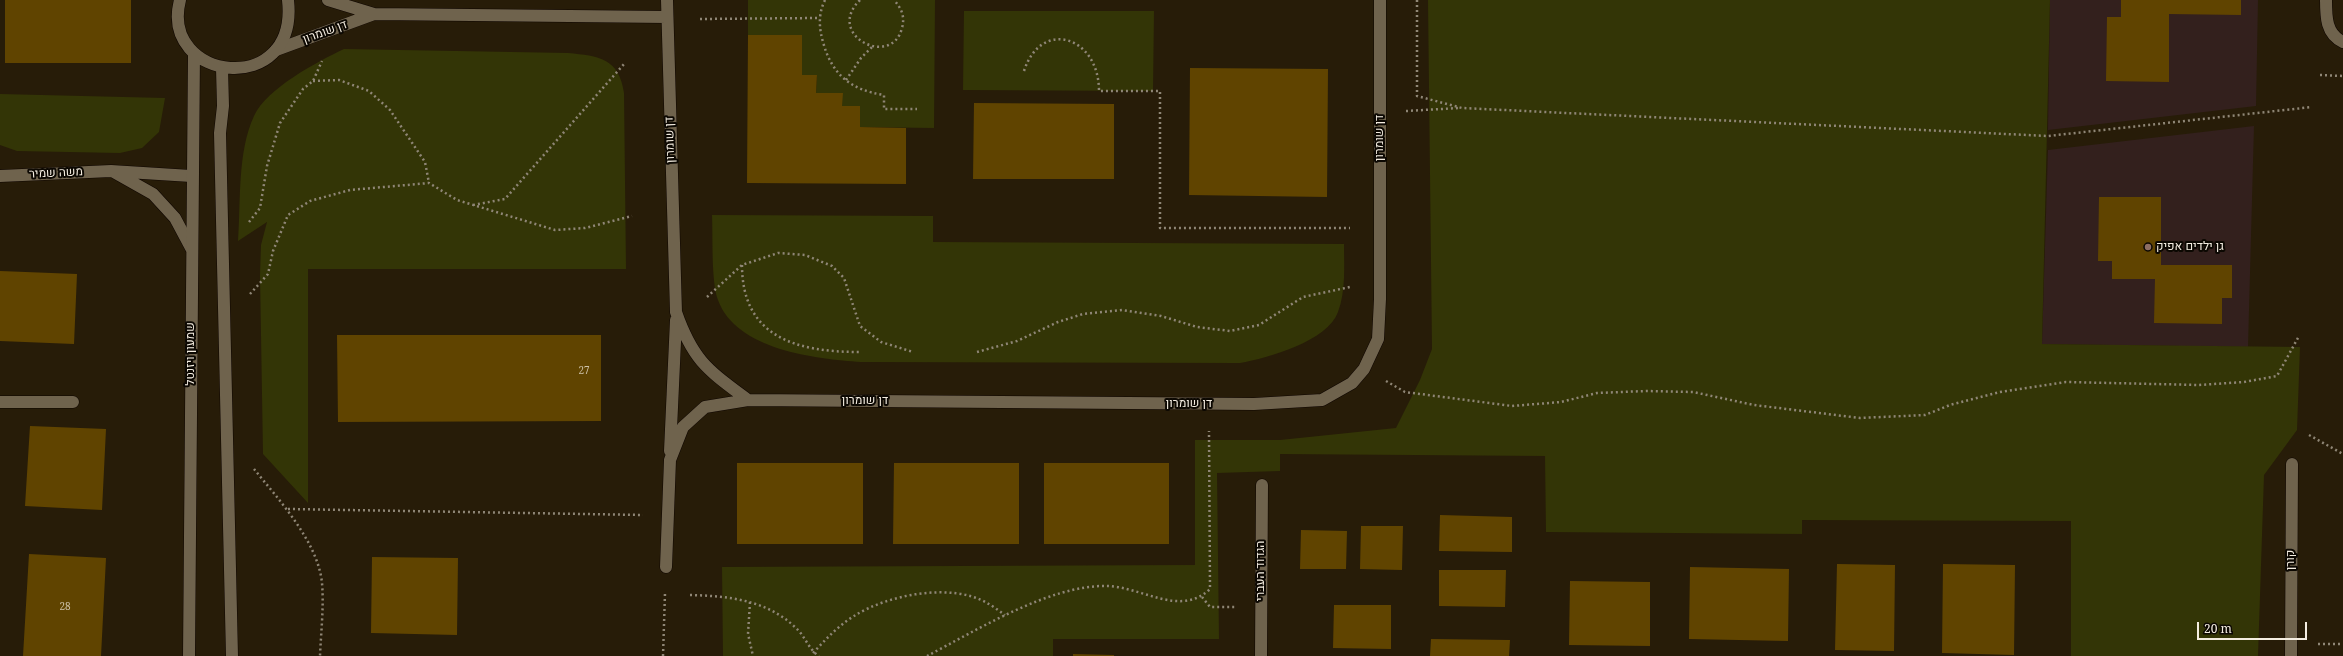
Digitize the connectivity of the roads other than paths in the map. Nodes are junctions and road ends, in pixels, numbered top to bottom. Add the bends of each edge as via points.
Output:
1 (180, 0) edge
2 (288, 0) edge
3 (328, 0) edge
4 (667, 0) edge
5 (1380, 0) edge
6 (2326, 0) edge
7 (374, 14) junction
8 (666, 17) junction
9 (2343, 42) edge
10 (276, 50) junction
11 (194, 53) junction
12 (222, 68) junction
13 (111, 171) junction
14 (0, 176) edge
15 (191, 176) junction
16 (191, 248) junction
17 (676, 312) junction
18 (748, 400) junction
19 (0, 402) edge
20 (73, 402) dead end
21 (670, 460) junction
22 (2292, 464) dead end
23 (1262, 486) dead end
24 (666, 567) road end
25 (189, 656) edge
26 (232, 656) edge
27 (1261, 656) edge
28 (2291, 656) edge

1 - 11 street via 179,24 184,40
2 - 10 street via 286,34
3 - 7 street, דן שומרון
4 - 8 street, דן שומרון
5 - 18 street, דן שומרון via 1378,339 1364,369 1352,384 1322,400 1254,404
6 - 9 street via 2326,18 2330,32
7 - 8 street, דן שומרון
7 - 10 street, דן שומרון
8 - 17 street, דן שומרון
10 - 12 street via 266,60 252,66 237,70
11 - 12 street via 207,63
11 - 15 street, שמעון ויזנטל
12 - 26 street via 223,106 220,133
13 - 14 street, משה שמיר
13 - 15 street, משה שמיר
13 - 16 street via 153,194 175,218
15 - 16 street, שמעון ויזנטל
16 - 25 street, שמעון ויזנטל
17 - 18 street, דן שומרון via 685,340 698,358 713,374
17 - 21 street, דן שומרון
18 - 21 street via 705,407 683,427
19 - 20 street
21 - 24 street, דן שומרון
22 - 28 street, קורן
23 - 27 street, הגדוד העברי

